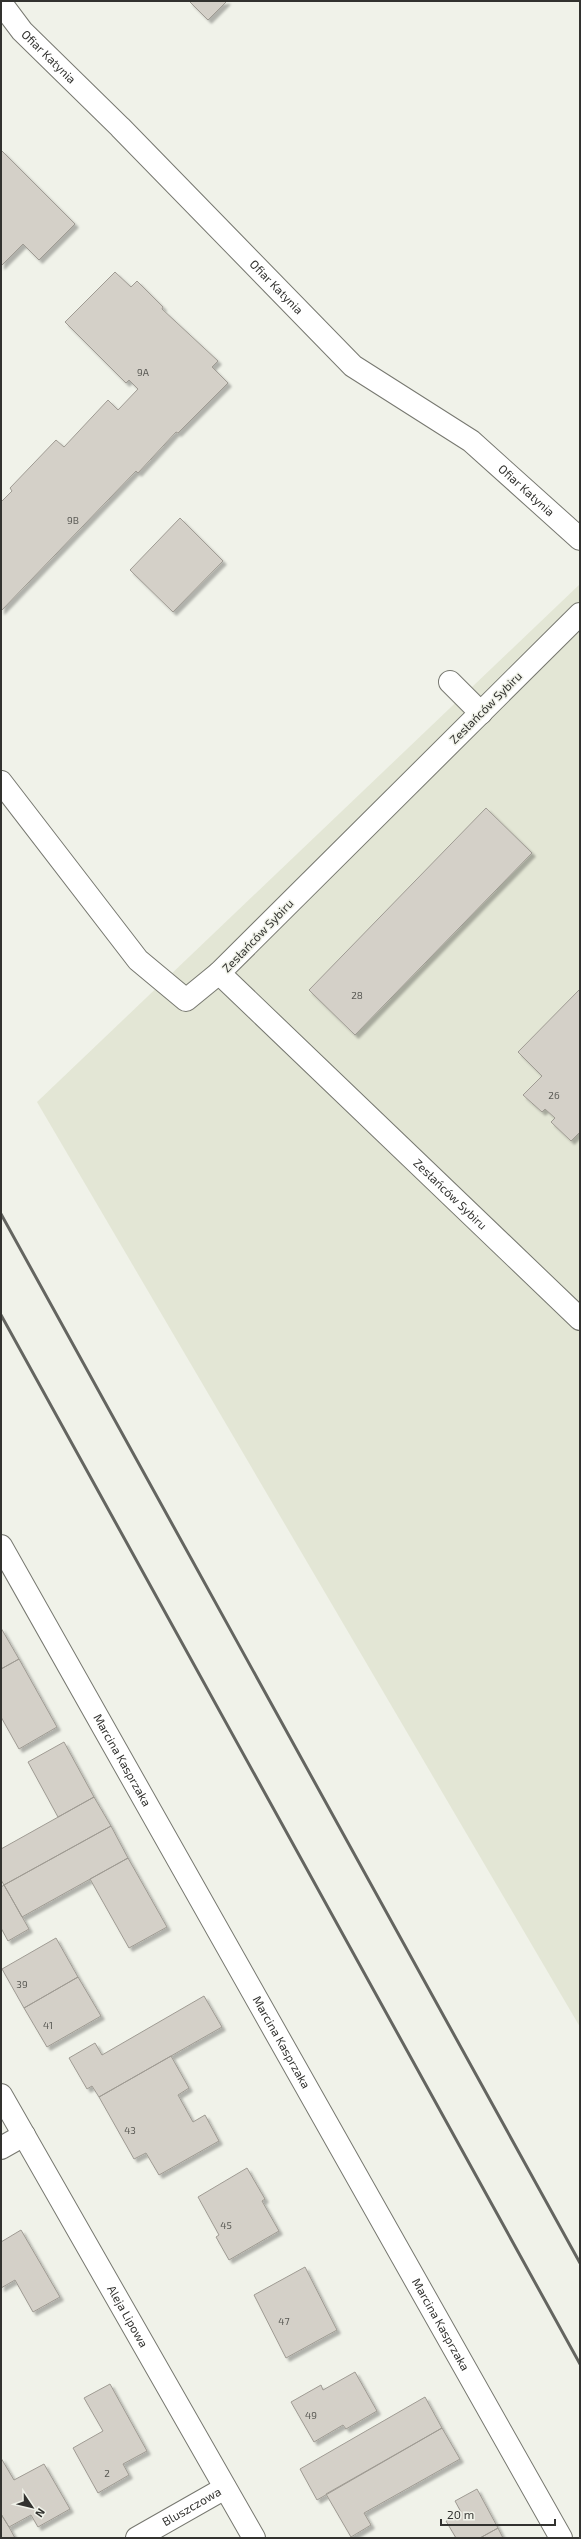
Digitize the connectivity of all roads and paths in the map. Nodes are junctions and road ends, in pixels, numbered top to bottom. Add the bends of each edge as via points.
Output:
1 (1, 3) edge
2 (580, 539) edge
3 (580, 614) edge
4 (450, 682) dead end
5 (481, 713) junction
6 (1, 782) edge
7 (219, 973) junction
8 (580, 1319) edge
9 (1, 1546) edge
10 (1, 2095) edge
11 (24, 2135) junction
12 (1, 2148) edge
13 (225, 2488) junction
14 (137, 2538) edge
15 (254, 2538) edge
16 (561, 2538) edge

1 - 2 street, Ofiar Katynia via 22,31 120,127 353,366 471,441
3 - 5 street, Zesłańców Sybiru
4 - 5 street
5 - 7 street, Zesłańców Sybiru
6 - 7 street via 138,960 186,1000
7 - 8 street, Zesłańców Sybiru
9 - 16 street, Marcina Kasprzaka
10 - 11 street, Aleja Lipowa
11 - 12 street
11 - 13 street, Aleja Lipowa
13 - 14 street, Bluszczowa
13 - 15 street, Aleja Lipowa

